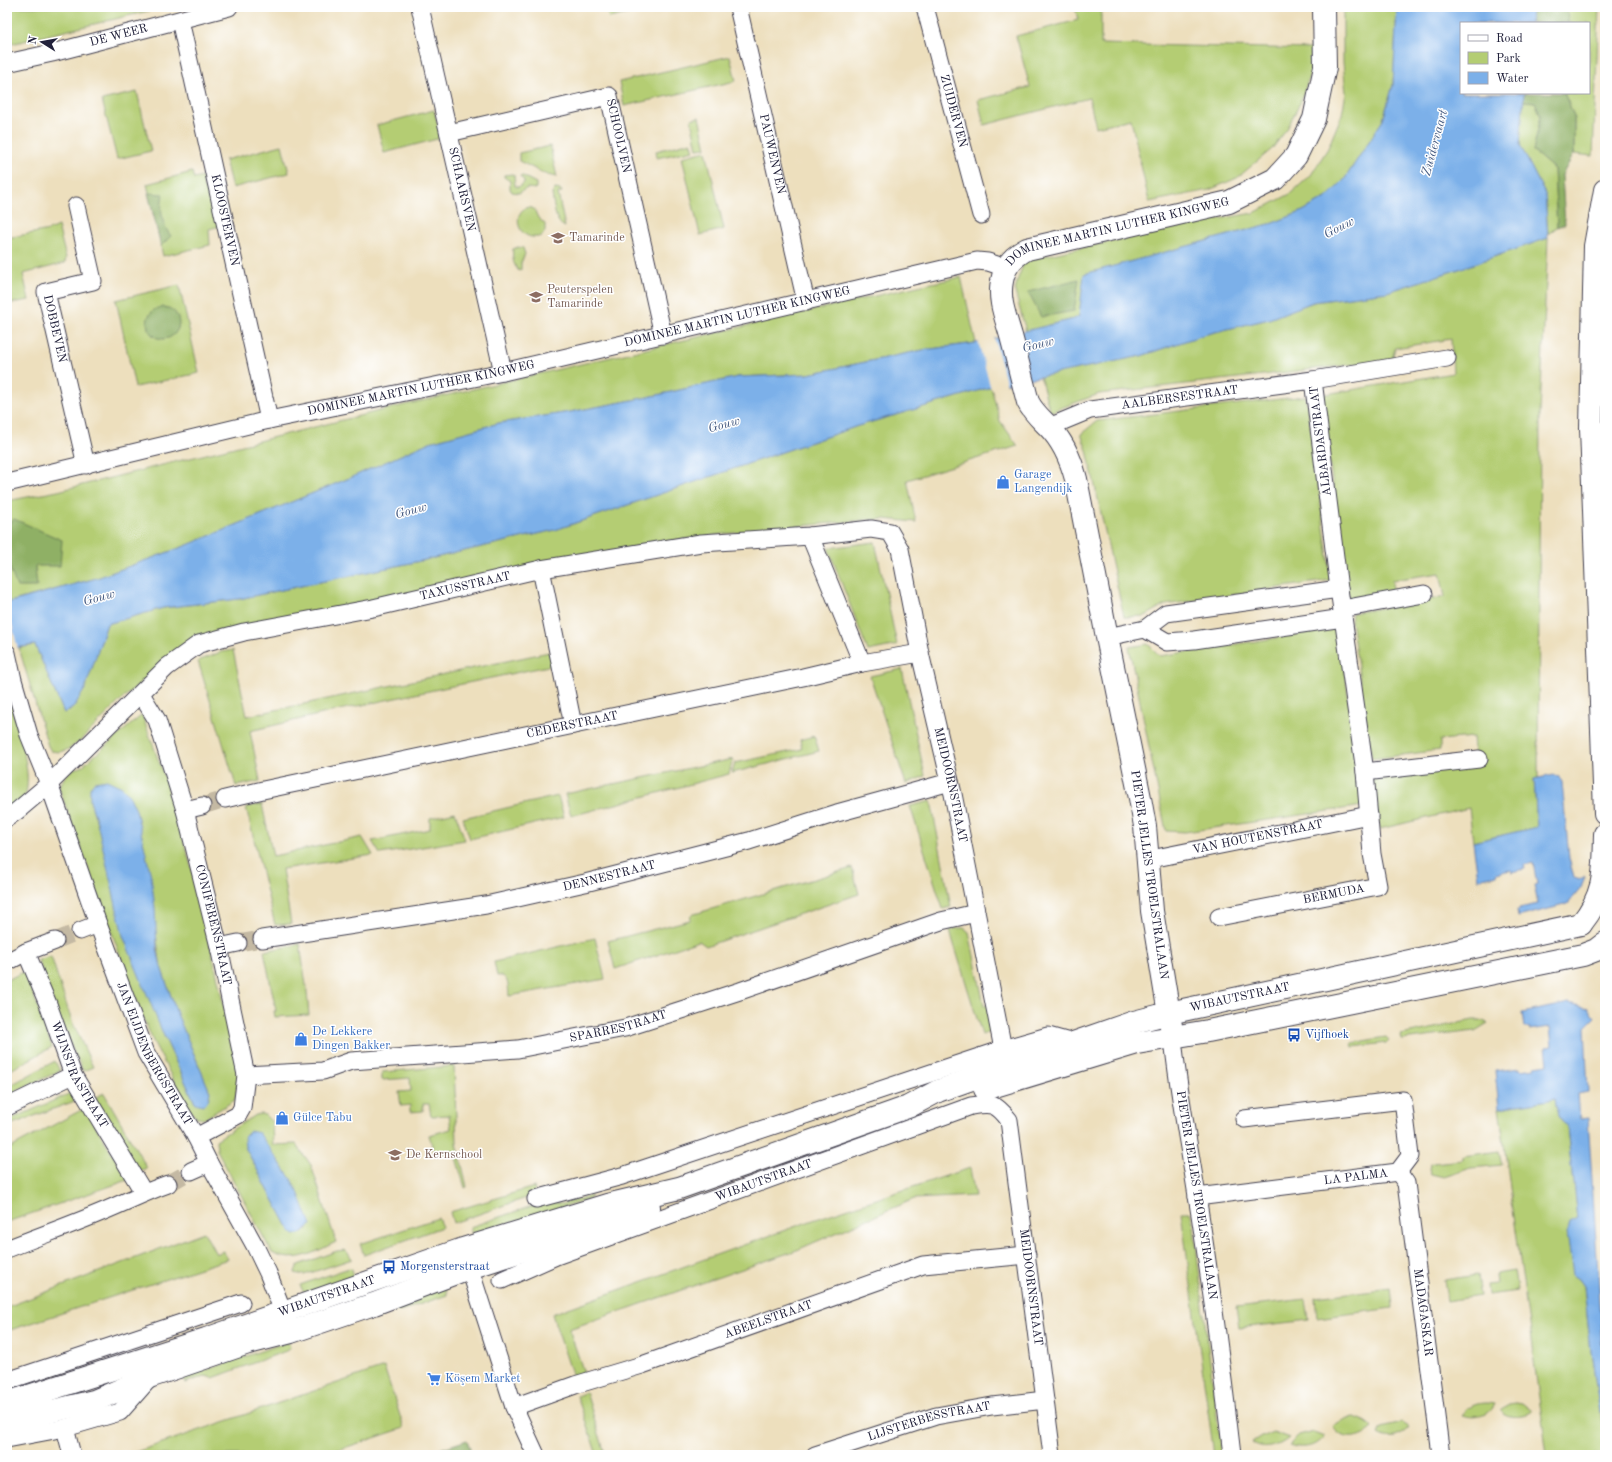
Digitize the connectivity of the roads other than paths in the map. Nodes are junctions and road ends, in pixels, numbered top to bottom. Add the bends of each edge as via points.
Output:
1 (229, 7) edge
2 (420, 7) edge
3 (738, 7) edge
4 (925, 7) edge
5 (1324, 7) edge
6 (180, 20) junction
7 (7, 63) edge
8 (449, 133) junction
9 (1605, 190) edge
10 (76, 206) dead end
11 (981, 216) dead end
12 (1006, 268) junction
13 (1605, 293) edge
14 (806, 302) junction
15 (663, 335) junction
16 (1447, 358) dead end
17 (503, 372) junction
18 (1313, 380) junction
19 (269, 420) junction
20 (1049, 427) junction
21 (86, 465) junction
22 (7, 483) edge
23 (1605, 491) edge
24 (810, 536) junction
25 (541, 569) junction
26 (1339, 589) junction
27 (1424, 594) dead end
28 (1342, 613) junction
29 (1145, 629) junction
30 (1107, 636) junction
31 (920, 653) junction
32 (7, 654) edge
33 (862, 663) junction
34 (141, 694) junction
35 (573, 725) junction
36 (1479, 759) dead end
37 (1365, 772) junction
38 (950, 782) junction
39 (48, 784) junction
40 (225, 799) tunnel mouth
41 (202, 806) tunnel mouth
42 (185, 810) junction
43 (1605, 813) edge
44 (1369, 815) junction
45 (7, 818) edge
46 (1605, 834) edge
47 (1146, 860) junction
48 (976, 913) junction
49 (1219, 917) dead end
50 (98, 924) junction
51 (80, 931) tunnel mouth
52 (262, 939) tunnel mouth
53 (55, 941) tunnel mouth
54 (238, 943) tunnel mouth
55 (1605, 943) edge
56 (219, 947) junction
57 (26, 952) junction
58 (7, 962) edge
59 (1169, 1013) junction
60 (1173, 1038) junction
61 (1073, 1043) junction
62 (1004, 1049) junction
63 (73, 1075) junction
64 (246, 1075) junction
65 (976, 1098) junction
66 (7, 1107) edge
67 (908, 1107) junction
68 (1244, 1119) dead end
69 (1009, 1120) joint
70 (196, 1137) junction
71 (208, 1163) junction
72 (191, 1171) tunnel mouth
73 (1398, 1172) junction
74 (622, 1176) junction
75 (168, 1184) tunnel mouth
76 (679, 1188) junction
77 (144, 1193) junction
78 (1197, 1197) junction
79 (536, 1199) dead end
80 (607, 1206) junction
81 (554, 1248) junction
82 (7, 1249) edge
83 (1028, 1255) junction
84 (466, 1259) junction
85 (502, 1280) dead end
86 (241, 1303) dead end
87 (287, 1322) junction
88 (173, 1326) junction
89 (206, 1339) junction
90 (152, 1376) junction
91 (7, 1381) edge
92 (1045, 1400) junction
93 (7, 1403) edge
94 (514, 1407) junction
95 (7, 1422) edge
96 (65, 1428) junction
97 (7, 1439) edge
98 (72, 1455) edge
99 (536, 1455) edge
100 (814, 1455) edge
101 (1052, 1455) edge
102 (1232, 1455) edge
103 (1441, 1455) edge

1 - 6 street, DE WEER
2 - 8 street, SCHAARSVEN
3 - 14 street, PAUWENVEN
4 - 11 street, ZUIDERVEN
5 - 12 main road, DOMINEE MARTIN LUTHER KINGWEG via 1325,67 1314,119 1296,156 1275,179 1229,202 1027,249
6 - 7 street, DE WEER via 52,54
6 - 19 street, KLOOSTERVEN
8 - 15 street, SCHOOLVEN via 609,96
8 - 17 street, SCHAARSVEN
9 - 43 main road via 1595,246 1591,428
10 - 21 street, DOBBEVEN via 93,281 46,292
12 - 14 street, DOMINEE MARTIN LUTHER KINGWEG via 977,261
12 - 20 main road, PIETER JELLES TROELSTRALAAN via 1001,290 1003,306 1028,402 1032,410
13 - 23 main road
14 - 15 street, DOMINEE MARTIN LUTHER KINGWEG
15 - 17 street, DOMINEE MARTIN LUTHER KINGWEG
16 - 18 street, ALBARDASTRAAT
17 - 19 street, DOMINEE MARTIN LUTHER KINGWEG
18 - 20 street, AALBERSESTRAAT via 1090,410
18 - 26 street, ALBARDASTRAAT
19 - 21 street, DOMINEE MARTIN LUTHER KINGWEG
20 - 30 main road, PIETER JELLES TROELSTRALAAN via 1070,459 1074,470
21 - 22 street, DOMINEE MARTIN LUTHER KINGWEG
24 - 25 street, TAXUSSTRAAT via 701,543
24 - 31 street, MEIDOORNSTRAAT via 871,528 890,532 900,549
24 - 33 street
25 - 34 street, TAXUSSTRAAT via 373,608 244,632 199,644 168,667
25 - 35 street
26 - 28 street
26 - 29 street via 1166,613
27 - 28 street
28 - 29 street via 1194,640 1167,642
28 - 37 street
29 - 30 street
30 - 47 main road, PIETER JELLES TROELSTRALAAN via 1145,826
31 - 33 street, CEDERSTRAAT
31 - 38 street, MEIDOORNSTRAAT
32 - 39 street, JAN EIJDENBERGSTRAAT via 29,736
33 - 35 street, CEDERSTRAAT
34 - 39 street
34 - 42 street, CONIFERENSTRAAT via 157,720
35 - 40 street, CEDERSTRAAT
36 - 37 street
37 - 44 street
38 - 48 street, MEIDOORNSTRAAT
38 - 52 street, DENNESTRAAT via 749,841 585,883 486,905
39 - 45 street
39 - 50 street, JAN EIJDENBERGSTRAAT
41 - 42 street
42 - 56 street, CONIFERENSTRAAT
44 - 47 street, VAN HOUTENSTRAAT
44 - 49 street, BERMUDA via 1378,886
46 - 59 main road, WIBAUTSTRAAT via 1603,883 1590,912 1581,924
47 - 59 main road, PIETER JELLES TROELSTRALAAN
48 - 62 street, MEIDOORNSTRAAT
48 - 64 street, SPARRESTRAAT via 941,921 740,991 624,1028 518,1050 351,1061 323,1071
50 - 51 street
50 - 70 street, JAN EIJDENBERGSTRAAT via 146,1053
53 - 57 street
54 - 56 street
55 - 60 main road, WIBAUTSTRAAT via 1583,955
56 - 64 street, CONIFERENSTRAAT
57 - 58 street
57 - 63 street, WIJNSTRASTRAAT
59 - 60 main road, PIETER JELLES TROELSTRALAAN
59 - 61 main road, WIBAUTSTRAAT
60 - 65 main road, WIBAUTSTRAAT via 1137,1043
60 - 78 street, PIETER JELLES TROELSTRALAAN
61 - 62 street via 1048,1036
61 - 67 main road, WIBAUTSTRAAT via 938,1091
62 - 74 street
63 - 66 street
63 - 77 street, WIJNSTRASTRAAT
64 - 70 street, CONIFERENSTRAAT via 242,1108 238,1115
65 - 67 main road, WIBAUTSTRAAT
65 - 69 street, WIBAUTSTRAAT via 1000,1109
65 - 81 street, WIBAUTSTRAAT
67 - 76 main road, WIBAUTSTRAAT
68 - 73 street, LA PALMA via 1403,1100 1410,1156
69 - 83 street, MEIDOORNSTRAAT
70 - 71 street, JAN EIJDENBERGSTRAAT
71 - 72 street
71 - 87 street, JAN EIJDENBERGSTRAAT via 263,1262
73 - 78 street, LA PALMA
73 - 103 street, MADAGASKAR via 1406,1184
74 - 79 street
74 - 80 street
75 - 77 street
76 - 80 main road, WIBAUTSTRAAT
76 - 81 main road, WIBAUTSTRAAT via 641,1212
77 - 82 street
78 - 102 street, PIETER JELLES TROELSTRALAAN
80 - 84 main road, WIBAUTSTRAAT
81 - 84 main road, WIBAUTSTRAAT
81 - 85 street, WIBAUTSTRAAT
83 - 92 street, MEIDOORNSTRAAT
83 - 94 street, ABEELSTRAAT via 923,1265 642,1365
84 - 87 main road, WIBAUTSTRAAT via 374,1304
84 - 94 street
86 - 88 street
87 - 89 main road, WIBAUTSTRAAT
87 - 90 main road, WIBAUTSTRAAT via 248,1343
88 - 89 street
88 - 91 street
89 - 93 main road, WIBAUTSTRAAT
90 - 95 main road, WIBAUTSTRAAT via 94,1401
90 - 96 street, WIBAUTSTRAAT via 120,1412
92 - 100 street, LIJSTERBESSTRAAT via 936,1416
92 - 101 street, MEIDOORNSTRAAT
94 - 99 street
96 - 97 street, WIBAUTSTRAAT
96 - 98 street

